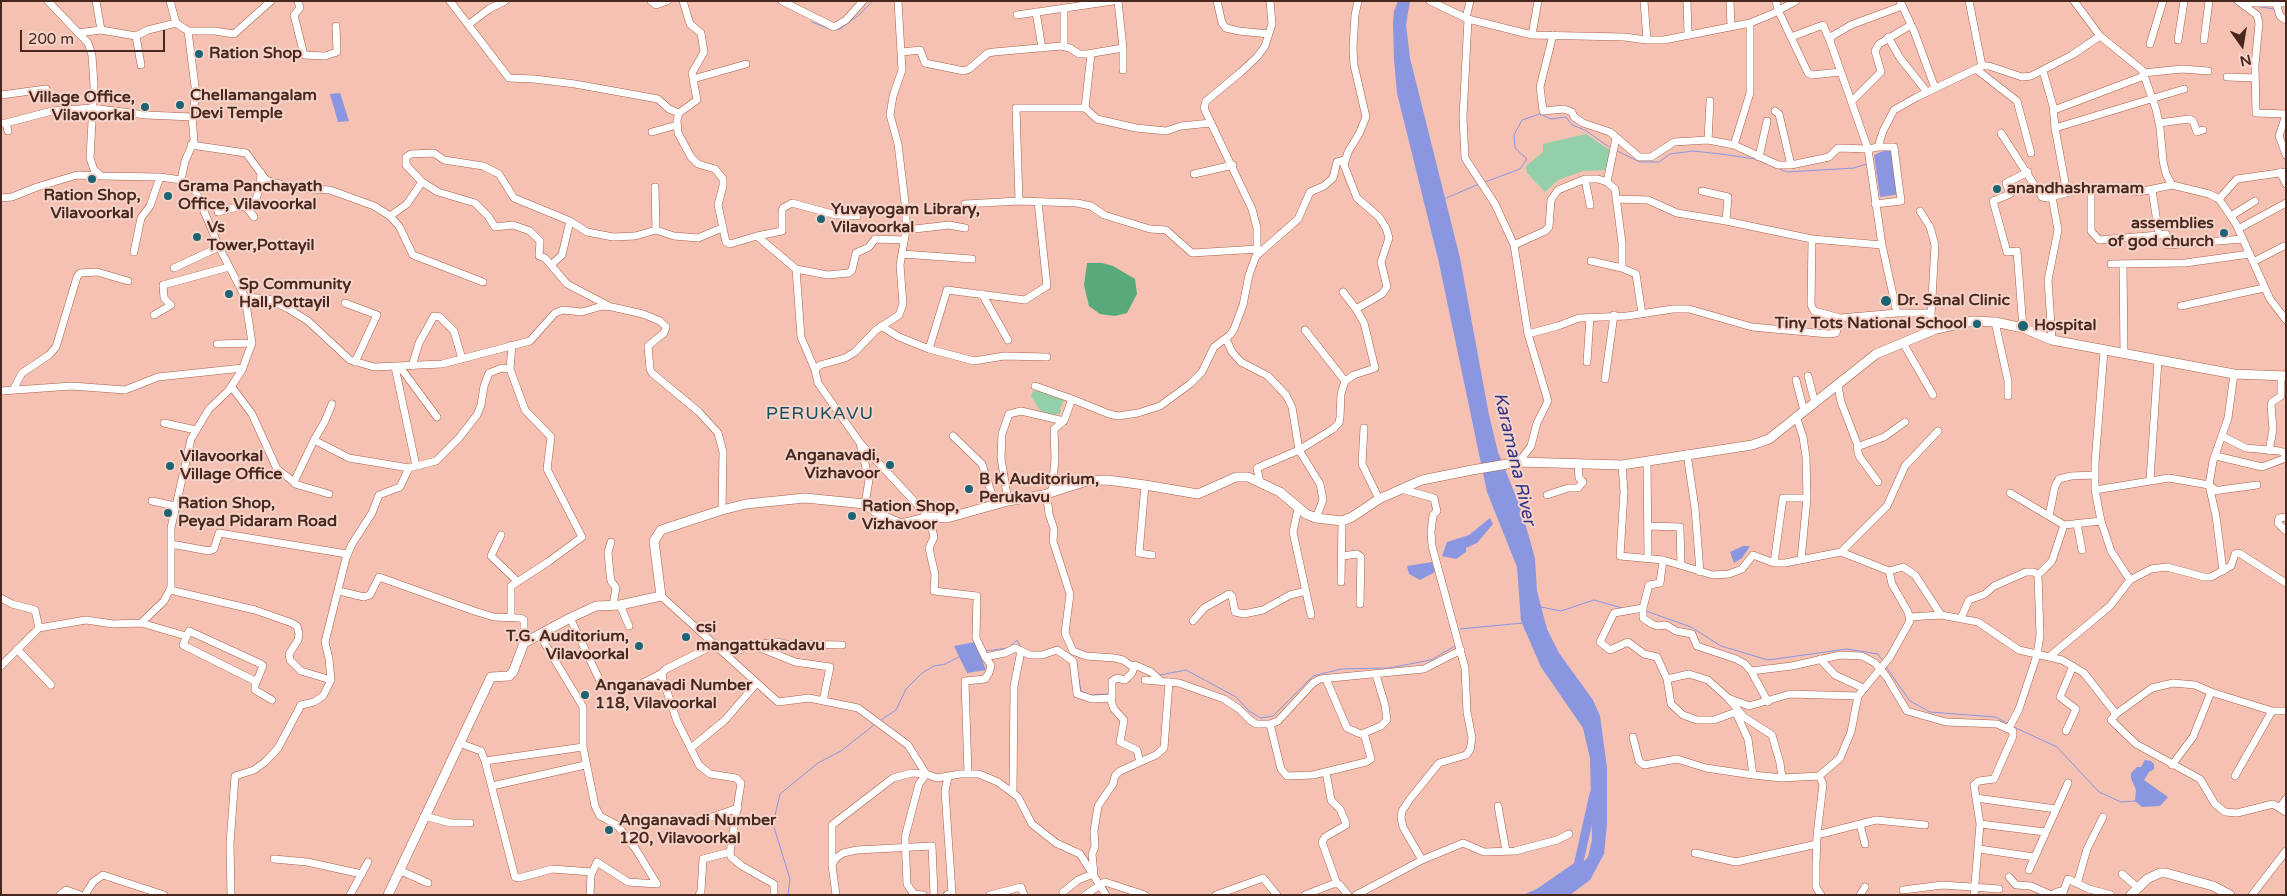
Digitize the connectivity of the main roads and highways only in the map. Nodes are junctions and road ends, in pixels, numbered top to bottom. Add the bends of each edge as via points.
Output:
1 (2283, 376) edge
2 (388, 895) edge
3 (2131, 895) edge
4 (2230, 895) edge

1 - 2 main road via 2234,374 2104,351 2052,340 2023,328 1973,321 1936,329 1876,354 1769,439 1622,465 1519,462 1472,470 1422,480 1342,520 1316,518 1298,509 1280,492 1248,477 1236,477 1198,494 1146,484 1087,480 947,518 929,517 901,524 865,504 805,498 746,504 722,510 661,530 654,541 661,596 596,606 570,618 524,643 509,676 491,677
3 - 4 main road via 2153,876 2166,873 2212,886

